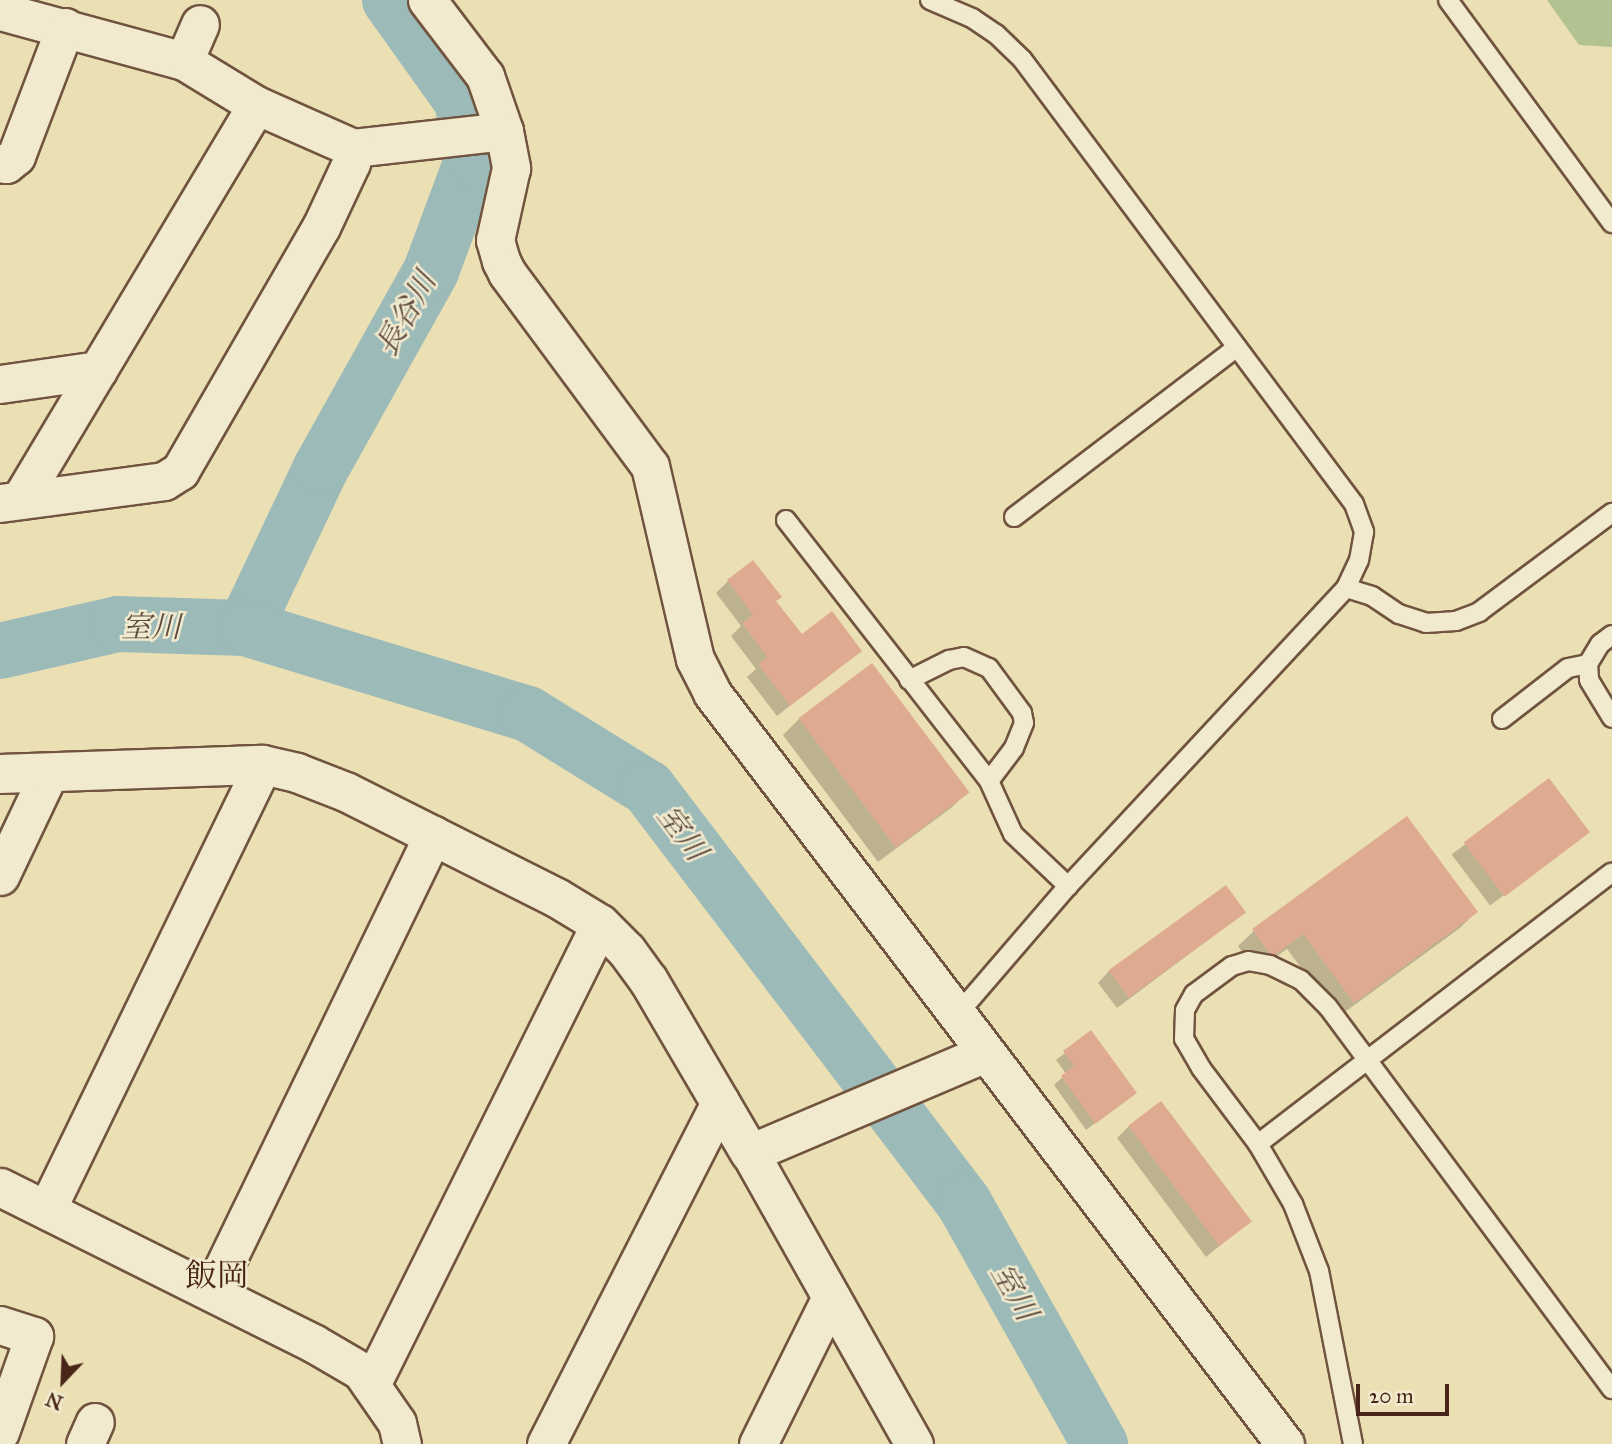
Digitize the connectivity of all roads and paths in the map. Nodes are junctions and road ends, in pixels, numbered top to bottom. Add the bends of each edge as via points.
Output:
1 (427, 0) edge
2 (930, 0) edge
3 (1448, 0) edge
4 (0, 11) edge
5 (200, 24) dead end
6 (65, 27) junction
7 (184, 61) junction
8 (256, 105) junction
9 (505, 131) junction
10 (353, 148) junction
11 (0, 163) edge
12 (1612, 223) edge
13 (1237, 347) junction
14 (98, 370) junction
15 (0, 384) edge
16 (10, 501) edge
17 (1612, 513) edge
18 (1014, 517) dead end
19 (786, 520) dead end
20 (1346, 588) junction
21 (1612, 635) edge
22 (1588, 664) junction
23 (909, 680) junction
24 (1612, 718) edge
25 (1502, 719) dead end
26 (263, 765) junction
27 (49, 773) junction
28 (0, 774) edge
29 (989, 781) junction
30 (433, 835) junction
31 (1612, 872) edge
32 (0, 876) edge
33 (1068, 886) junction
34 (600, 924) junction
35 (958, 1014) junction
36 (970, 1059) junction
37 (1368, 1062) junction
38 (720, 1102) junction
39 (1258, 1144) junction
40 (767, 1147) junction
41 (0, 1187) edge
42 (47, 1209) junction
43 (212, 1291) junction
44 (831, 1297) junction
45 (0, 1325) edge
46 (371, 1385) junction
47 (1612, 1389) edge
48 (0, 1432) edge
49 (401, 1444) edge
50 (546, 1444) edge
51 (758, 1444) edge
52 (914, 1444) edge
53 (1285, 1444) edge
54 (1353, 1444) edge

1 - 9 street via 485,76
2 - 13 lane via 996,34 1022,59
3 - 12 lane
4 - 6 street
5 - 7 street
6 - 7 street
6 - 11 street via 16,156
7 - 8 street
8 - 10 street
8 - 14 street
9 - 10 street
9 - 35 street via 511,168 495,240 501,261 650,466 695,659 712,693
10 - 16 street via 351,163 321,227 180,471 164,481
13 - 18 lane
13 - 20 lane via 1354,504 1364,532 1359,559
14 - 15 street
14 - 16 street
17 - 20 lane via 1479,612 1456,621 1426,623
19 - 23 lane
20 - 33 lane
21 - 22 lane
22 - 24 lane via 1589,680
22 - 25 lane via 1568,668
23 - 29 lane
23 - 29 lane via 964,656 989,668 1022,713 1024,723 1014,748
26 - 27 street
26 - 30 street via 346,792
26 - 42 street
27 - 28 street
27 - 32 street
29 - 33 lane via 1013,834
30 - 34 street
30 - 43 street
31 - 37 lane
33 - 35 lane
34 - 38 street via 649,981
34 - 46 street
35 - 36 street
36 - 40 street
36 - 53 street
37 - 39 lane
37 - 39 lane via 1328,1007 1301,980 1270,965 1248,961 1213,980 1195,994 1185,1010 1184,1039
37 - 47 lane
38 - 40 street
38 - 50 street
39 - 54 lane via 1293,1204 1319,1272
40 - 44 street
41 - 42 street
42 - 43 street
43 - 46 street via 362,1371
44 - 51 street
44 - 52 street
45 - 48 street via 34,1336
46 - 49 street via 397,1423

